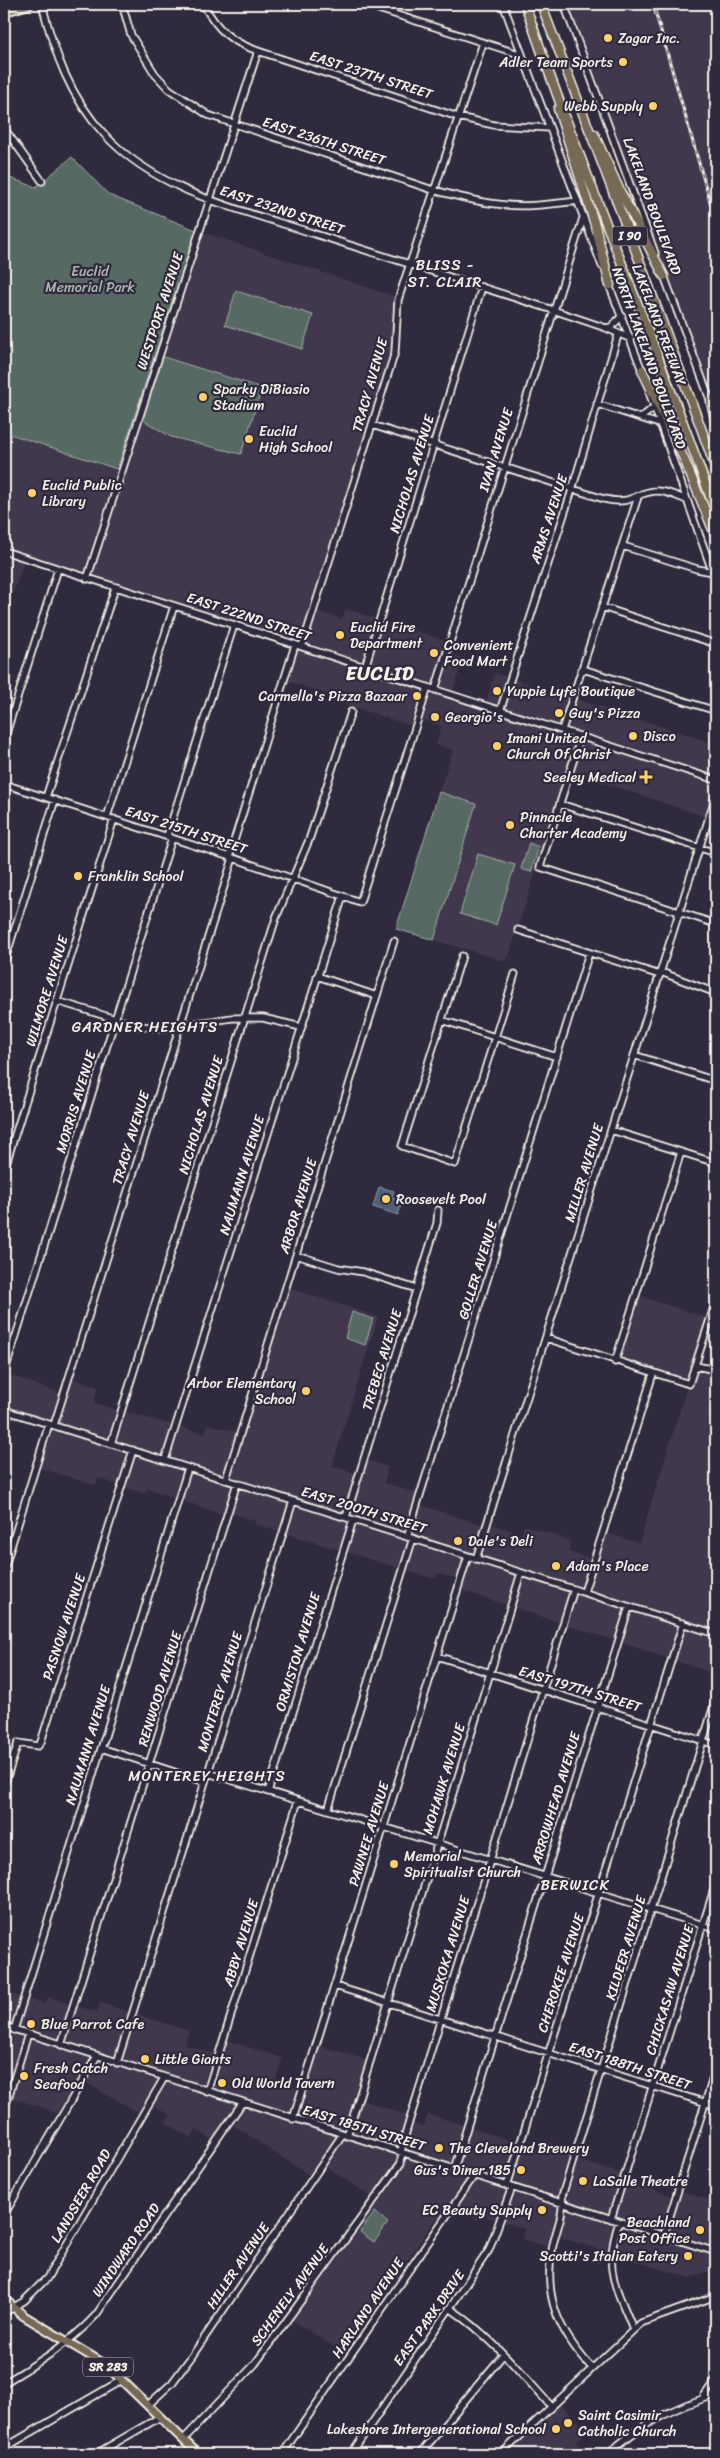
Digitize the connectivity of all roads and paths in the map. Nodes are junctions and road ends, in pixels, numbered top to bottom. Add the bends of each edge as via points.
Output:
1 (30, 4) edge
2 (42, 4) edge
3 (122, 4) edge
4 (203, 4) edge
5 (363, 4) edge
6 (503, 4) edge
7 (525, 4) edge
8 (541, 4) edge
9 (564, 4) edge
10 (4, 12) edge
11 (483, 43) junction
12 (258, 51) junction
13 (522, 55) junction
14 (547, 69) junction
15 (577, 102) junction
16 (458, 117) junction
17 (234, 125) junction
18 (4, 128) edge
19 (550, 128) junction
20 (42, 181) dead end
21 (433, 190) junction
22 (210, 199) junction
23 (578, 201) junction
24 (583, 218) junction
25 (409, 265) junction
26 (664, 276) junction
27 (610, 285) junction
28 (482, 287) junction
29 (553, 310) junction
30 (622, 316) junction
31 (606, 328) junction
32 (618, 335) junction
33 (631, 340) junction
34 (642, 370) junction
35 (711, 402) junction
36 (597, 404) junction
37 (654, 407) junction
38 (716, 417) edge
39 (642, 418) junction
40 (716, 423) edge
41 (659, 424) junction
42 (372, 425) junction
43 (434, 446) junction
44 (504, 468) junction
45 (716, 469) edge
46 (680, 482) junction
47 (572, 490) junction
48 (671, 494) junction
49 (638, 497) junction
50 (687, 500) junction
51 (716, 514) edge
52 (716, 537) edge
53 (622, 546) junction
54 (4, 551) edge
55 (58, 569) junction
56 (713, 572) junction
57 (87, 579) junction
58 (716, 582) edge
59 (115, 588) junction
60 (174, 606) junction
61 (602, 608) junction
62 (234, 625) junction
63 (716, 644) edge
64 (299, 646) junction
65 (365, 667) junction
66 (583, 669) junction
67 (428, 687) junction
68 (435, 690) junction
69 (500, 711) junction
70 (716, 711) edge
71 (350, 712) dead end
72 (562, 730) junction
73 (581, 736) junction
74 (4, 740) edge
75 (716, 780) edge
76 (4, 784) edge
77 (716, 795) edge
78 (46, 797) junction
79 (55, 800) junction
80 (560, 804) junction
81 (107, 817) junction
82 (114, 819) junction
83 (169, 837) junction
84 (700, 848) junction
85 (716, 853) edge
86 (231, 857) junction
87 (293, 879) junction
88 (343, 896) junction
89 (680, 912) junction
90 (716, 924) edge
91 (518, 930) dead end
92 (394, 940) dead end
93 (589, 953) junction
94 (462, 956) dead end
95 (4, 963) edge
96 (660, 973) junction
97 (515, 974) dead end
98 (317, 976) junction
99 (716, 993) edge
100 (377, 996) junction
101 (57, 1001) junction
102 (245, 1018) junction
103 (115, 1020) junction
104 (442, 1020) junction
105 (179, 1027) junction
106 (301, 1027) junction
107 (495, 1037) junction
108 (634, 1055) junction
109 (557, 1057) junction
110 (716, 1081) edge
111 (610, 1130) junction
112 (681, 1152) junction
113 (716, 1163) edge
114 (4, 1170) edge
115 (438, 1210) dead end
116 (296, 1255) junction
117 (417, 1289) junction
118 (716, 1301) edge
119 (546, 1338) junction
120 (615, 1362) junction
121 (696, 1366) junction
122 (716, 1370) edge
123 (4, 1374) edge
124 (653, 1374) junction
125 (4, 1410) edge
126 (52, 1425) junction
127 (111, 1444) junction
128 (133, 1450) junction
129 (165, 1460) junction
130 (188, 1468) junction
131 (226, 1480) junction
132 (237, 1483) junction
133 (293, 1501) junction
134 (346, 1517) junction
135 (353, 1520) junction
136 (410, 1538) junction
137 (468, 1556) junction
138 (476, 1559) junction
139 (4, 1570) edge
140 (521, 1573) junction
141 (574, 1589) junction
142 (584, 1592) junction
143 (629, 1607) junction
144 (682, 1623) junction
145 (716, 1634) edge
146 (437, 1656) junction
147 (490, 1673) junction
148 (543, 1690) junction
149 (716, 1699) edge
150 (598, 1708) junction
151 (651, 1724) junction
152 (704, 1741) junction
153 (716, 1745) edge
154 (100, 1748) junction
155 (150, 1764) junction
156 (208, 1773) junction
157 (206, 1782) junction
158 (4, 1786) edge
159 (268, 1792) junction
160 (298, 1802) junction
161 (328, 1810) junction
162 (385, 1826) junction
163 (438, 1842) junction
164 (491, 1859) junction
165 (545, 1876) junction
166 (716, 1883) edge
167 (599, 1893) junction
168 (651, 1909) junction
169 (703, 1925) junction
170 (716, 1929) edge
171 (335, 1986) junction
172 (388, 2003) junction
173 (441, 2019) junction
174 (4, 2026) edge
175 (14, 2030) junction
176 (28, 2034) junction
177 (495, 2037) junction
178 (61, 2045) junction
179 (549, 2053) junction
180 (97, 2056) junction
181 (117, 2063) junction
182 (716, 2068) edge
183 (602, 2070) junction
184 (164, 2078) junction
185 (654, 2086) junction
186 (207, 2092) junction
187 (242, 2103) junction
188 (706, 2103) junction
189 (716, 2106) edge
190 (4, 2111) edge
191 (293, 2119) junction
192 (344, 2135) junction
193 (402, 2154) junction
194 (454, 2169) junction
195 (474, 2176) junction
196 (509, 2186) junction
197 (563, 2203) junction
198 (4, 2215) edge
199 (611, 2219) junction
200 (619, 2222) junction
201 (664, 2235) junction
202 (716, 2252) edge
203 (4, 2299) edge
204 (715, 2299) edge
205 (12, 2308) junction
206 (451, 2309) junction
207 (4, 2313) edge
208 (633, 2329) junction
209 (69, 2341) junction
210 (503, 2354) junction
211 (592, 2368) junction
212 (716, 2379) edge
213 (122, 2380) junction
214 (4, 2383) edge
215 (716, 2396) edge
216 (702, 2399) junction
217 (148, 2406) junction
218 (552, 2406) junction
219 (160, 2417) junction
220 (183, 2440) junction
221 (4, 2448) edge
222 (195, 2453) edge
223 (96, 2454) edge
224 (282, 2454) edge
225 (351, 2454) edge
226 (420, 2454) edge
227 (500, 2454) edge
228 (609, 2454) edge

1 - 10 main road
2 - 22 street, EAST 232ND STREET via 62,68 79,101 105,135 152,172
3 - 17 street, EAST 236TH STREET via 131,35 155,74 169,89 208,115
4 - 12 street, EAST 237TH STREET via 228,38
5 - 11 street
6 - 13 street, NORTH LAKELAND BOULEVARD
7 - 14 highway, LAKELAND FREEWAY / I 90
8 - 15 highway, LAKELAND FREEWAY / I 90
9 - 26 street, LAKELAND BOULEVARD
11 - 13 street
11 - 16 street, TRACY AVENUE
12 - 16 street, EAST 237TH STREET
12 - 17 street, WESTPORT AVENUE
13 - 19 street, NORTH LAKELAND BOULEVARD
14 - 27 highway
14 - 51 highway, LAKELAND FREEWAY / I 90
15 - 26 highway
15 - 45 highway, LAKELAND FREEWAY / I 90
16 - 19 street, EAST 237TH STREET via 494,125
16 - 21 street, TRACY AVENUE
17 - 21 street, EAST 236TH STREET
17 - 22 street, WESTPORT AVENUE
18 - 20 street
19 - 23 street, NORTH LAKELAND BOULEVARD
21 - 23 street, EAST 236TH STREET via 497,204 530,206
21 - 25 street, TRACY AVENUE
22 - 25 street, EAST 232ND STREET
22 - 57 street, WESTPORT AVENUE
23 - 24 street, NORTH LAKELAND BOULEVARD
24 - 27 street, NORTH LAKELAND BOULEVARD
24 - 29 street, IVAN AVENUE
25 - 28 street, EAST 232ND STREET
25 - 42 street, TRACY AVENUE via 398,300 394,352
26 - 35 street, LAKELAND BOULEVARD
27 - 30 street, NORTH LAKELAND BOULEVARD
28 - 29 street, EAST 232ND STREET
28 - 43 street, NICHOLAS AVENUE
29 - 31 street, EAST 232ND STREET
29 - 44 street, IVAN AVENUE
30 - 31 street
30 - 33 street, NORTH LAKELAND BOULEVARD
31 - 32 street
32 - 33 street
32 - 36 street, ARMS AVENUE
33 - 34 street, NORTH LAKELAND BOULEVARD
34 - 37 street, NORTH LAKELAND BOULEVARD
34 - 52 highway
35 - 38 street, LAKELAND BOULEVARD
35 - 40 highway
36 - 39 street
36 - 47 street, ARMS AVENUE
37 - 39 street
37 - 41 street, NORTH LAKELAND BOULEVARD
39 - 41 street
41 - 46 street, NORTH LAKELAND BOULEVARD
42 - 43 street
42 - 64 street, TRACY AVENUE
43 - 44 street
43 - 65 street, NICHOLAS AVENUE
44 - 47 street
44 - 68 street, IVAN AVENUE
46 - 48 street
46 - 50 street, NORTH LAKELAND BOULEVARD
47 - 49 street via 617,502
47 - 69 street, ARMS AVENUE
48 - 49 street via 659,490
48 - 50 street
49 - 53 street
50 - 56 street, NORTH LAKELAND BOULEVARD
53 - 56 street
53 - 61 street
54 - 55 street, EAST 222ND STREET
55 - 57 street, EAST 222ND STREET
55 - 74 street
56 - 58 street, NORTH LAKELAND BOULEVARD
57 - 59 street, EAST 222ND STREET
59 - 60 street, EAST 222ND STREET
59 - 78 street
60 - 62 street, EAST 222ND STREET
60 - 81 street
61 - 63 street
61 - 66 street
62 - 64 street, EAST 222ND STREET
62 - 83 street, MORRIS AVENUE
64 - 65 street, EAST 222ND STREET
64 - 86 street, TRACY AVENUE
65 - 67 street, EAST 222ND STREET
66 - 70 street
66 - 72 street
67 - 68 street, EAST 222ND STREET
67 - 88 street, EAST 215TH STREET via 360,902
68 - 69 street, EAST 222ND STREET
69 - 72 street, EAST 222ND STREET
71 - 87 street, NICHOLAS AVENUE via 309,840
72 - 73 street, EAST 222ND STREET
73 - 75 street, EAST 222ND STREET
73 - 80 street
76 - 78 street, EAST 215TH STREET
77 - 84 street, MILLER AVENUE
78 - 79 street, EAST 215TH STREET
79 - 81 street, EAST 215TH STREET
79 - 95 street
80 - 84 street
80 - 89 street via 540,867
81 - 82 street, EAST 215TH STREET
82 - 83 street, EAST 215TH STREET
82 - 101 street, WILMORE AVENUE
83 - 86 street, EAST 215TH STREET
83 - 103 street, MORRIS AVENUE
84 - 85 street
84 - 89 street, MILLER AVENUE
86 - 87 street, EAST 215TH STREET
86 - 105 street, TRACY AVENUE
87 - 88 street, EAST 215TH STREET
87 - 102 street, NICHOLAS AVENUE via 276,918
88 - 98 street, NAUMANN AVENUE
89 - 90 street
89 - 96 street, MILLER AVENUE
91 - 93 street
92 - 100 street, ARBOR AVENUE
93 - 96 street
93 - 109 street, GOLLER AVENUE
94 - 104 street
96 - 99 street
96 - 108 street, MILLER AVENUE
97 - 107 street
98 - 100 street
98 - 106 street, NAUMANN AVENUE
100 - 116 street, ARBOR AVENUE
101 - 103 street
101 - 114 street, WILMORE AVENUE
102 - 105 street
102 - 106 street
102 - 127 street, NICHOLAS AVENUE
103 - 105 street via 138,1026
103 - 123 street, MORRIS AVENUE
104 - 107 street
104 - 107 street via 402,1146 455,1164
105 - 126 street, TRACY AVENUE
106 - 129 street, NAUMANN AVENUE
107 - 109 street
108 - 110 street
108 - 111 street, MILLER AVENUE
109 - 136 street, GOLLER AVENUE
111 - 112 street
111 - 119 street, MILLER AVENUE
112 - 113 street
112 - 120 street
115 - 117 street, TREBEC AVENUE
116 - 117 street
116 - 131 street, ARBOR AVENUE
117 - 134 street, TREBEC AVENUE
118 - 121 street
119 - 120 street
119 - 138 street, MILLER AVENUE
120 - 124 street
121 - 122 street
121 - 124 street via 689,1384
124 - 142 street
125 - 126 street, EAST 200TH STREET
126 - 127 street, EAST 200TH STREET
126 - 139 street, TRACY AVENUE
127 - 128 street, EAST 200TH STREET
128 - 129 street, EAST 200TH STREET
128 - 158 street, PASNOW AVENUE via 41,1742 38,1746 18,1743
129 - 130 street, EAST 200TH STREET
130 - 131 street, EAST 200TH STREET
130 - 154 street, NAUMANN AVENUE
131 - 132 street, EAST 200TH STREET
132 - 133 street, EAST 200TH STREET
132 - 155 street, RENWOOD AVENUE
133 - 134 street, EAST 200TH STREET
133 - 156 street, MONTEREY AVENUE
134 - 135 street, EAST 200TH STREET
135 - 136 street, EAST 200TH STREET
135 - 159 street, ORMISTON AVENUE
136 - 137 street, EAST 200TH STREET
136 - 161 street, GOLLER AVENUE
137 - 138 street, EAST 200TH STREET
137 - 146 street, PAWNEE AVENUE
138 - 140 street, EAST 200TH STREET
140 - 141 street, EAST 200TH STREET
140 - 147 street, MOHAWK AVENUE
141 - 142 street, EAST 200TH STREET
141 - 148 street, MUSKOKA AVENUE
142 - 143 street, EAST 200TH STREET
143 - 144 street, EAST 200TH STREET
143 - 150 street, ARROWHEAD AVENUE
144 - 145 street, EAST 200TH STREET
144 - 151 street, CHEROKEE AVENUE
146 - 147 street, EAST 197TH STREET
146 - 162 street, PAWNEE AVENUE
147 - 148 street, EAST 197TH STREET
147 - 163 street, MOHAWK AVENUE
148 - 150 street, EAST 197TH STREET
148 - 164 street, MUSKOKA AVENUE
149 - 152 street, KILDEER AVENUE
150 - 151 street, EAST 197TH STREET
150 - 165 street, ARROWHEAD AVENUE
151 - 152 street, EAST 197TH STREET
151 - 167 street, CHEROKEE AVENUE
152 - 153 street, EAST 197TH STREET
152 - 168 street, KILDEER AVENUE
154 - 155 street
154 - 175 street, NAUMANN AVENUE
155 - 157 street
155 - 178 street, RENWOOD AVENUE
156 - 157 street, MONTEREY AVENUE
156 - 159 street
157 - 181 street, MONTEREY AVENUE
159 - 160 street
160 - 161 street
160 - 186 street, ABBY AVENUE
161 - 162 street
162 - 163 street
162 - 171 street, PAWNEE AVENUE
163 - 164 street
163 - 172 street, MOHAWK AVENUE
164 - 165 street
164 - 173 street, MUSKOKA AVENUE
165 - 167 street
165 - 177 street, ARROWHEAD AVENUE
166 - 169 street, CHICKASAW AVENUE
167 - 168 street
167 - 179 street, CHEROKEE AVENUE
168 - 169 street
168 - 183 street, KILDEER AVENUE
169 - 170 street
169 - 185 street, CHICKASAW AVENUE
171 - 172 street, EAST 188TH STREET
171 - 191 street, PAWNEE AVENUE
172 - 173 street, EAST 188TH STREET
172 - 192 street, MOHAWK AVENUE
173 - 177 street, EAST 188TH STREET
173 - 193 street, MUSKOKA AVENUE
174 - 175 street, EAST 185TH STREET
175 - 176 street, EAST 185TH STREET
176 - 178 street, EAST 185TH STREET
176 - 190 street
177 - 179 street, EAST 188TH STREET
177 - 194 street, ARROWHEAD AVENUE
178 - 180 street, EAST 185TH STREET
179 - 183 street, EAST 188TH STREET
179 - 196 street, CHEROKEE AVENUE
180 - 181 street, EAST 185TH STREET
180 - 198 street
181 - 184 street, EAST 185TH STREET
182 - 188 street
183 - 185 street, EAST 188TH STREET
183 - 197 street, KILDEER AVENUE via 562,2196
184 - 186 street, EAST 185TH STREET
184 - 205 street, LANDSEER ROAD via 47,2278
185 - 188 street, EAST 188TH STREET
185 - 199 street, CHICKASAW AVENUE
186 - 187 street, EAST 185TH STREET
187 - 191 street, EAST 185TH STREET
187 - 209 street, WINDWARD ROAD via 103,2307
188 - 189 street, EAST 188TH STREET
188 - 201 street
191 - 192 street, EAST 185TH STREET
192 - 193 street, EAST 185TH STREET
192 - 217 street, HILLER AVENUE via 192,2356 172,2383
193 - 194 street, EAST 185TH STREET
193 - 220 street, SCHENELY AVENUE via 401,2163 255,2364
194 - 195 street, EAST 185TH STREET
195 - 196 street, EAST 185TH STREET
195 - 224 street, HARLAND AVENUE
196 - 197 street, EAST 185TH STREET
196 - 206 street, EAST PARK DRIVE via 489,2250
197 - 199 street, EAST 185TH STREET
197 - 211 street, KILDEER AVENUE via 550,2263 552,2301 566,2336
199 - 200 street, EAST 185TH STREET
200 - 201 street, EAST 185TH STREET
200 - 208 street via 610,2253 610,2267
201 - 202 street, EAST 185TH STREET
203 - 205 main road, SR 283
204 - 208 street via 641,2323
205 - 207 street, LANDSEER ROAD
205 - 209 main road, SR 283
206 - 210 street
206 - 225 street, EAST PARK DRIVE
208 - 211 street
209 - 213 main road, SR 283 via 106,2365
209 - 214 street, WINDWARD ROAD via 45,2360
210 - 218 street
210 - 226 street
211 - 218 street
212 - 216 street
213 - 217 main road, SR 283
213 - 221 street
215 - 216 street
216 - 228 street via 642,2428
217 - 219 main road, SR 283
218 - 227 street
219 - 220 main road, SR 283
219 - 223 street
220 - 222 main road, SR 283

